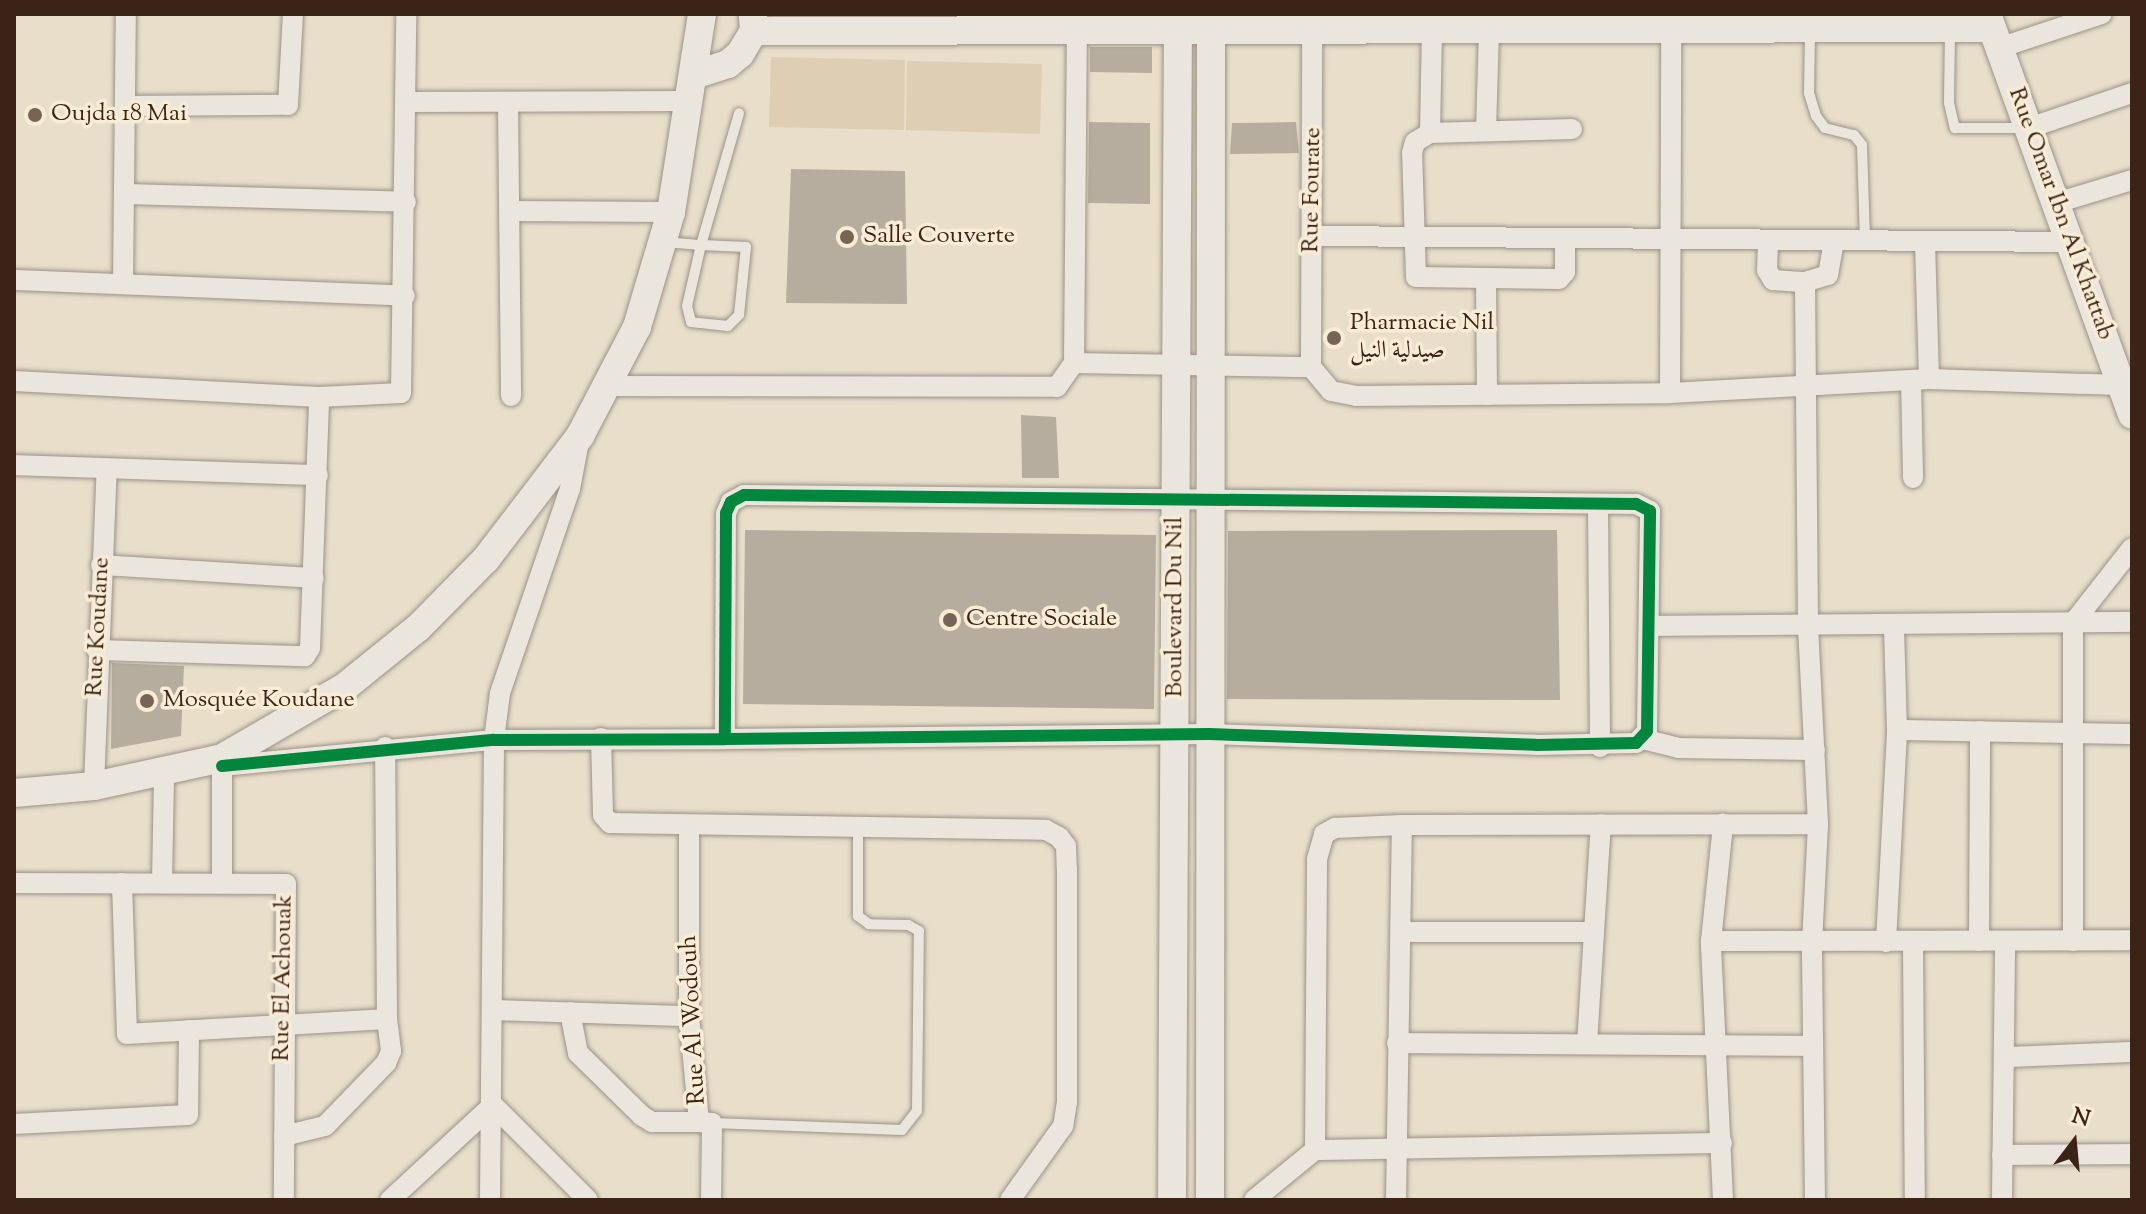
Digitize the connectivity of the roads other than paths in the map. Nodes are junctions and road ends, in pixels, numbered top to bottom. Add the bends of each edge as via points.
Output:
1 (126, 14) edge
2 (293, 14) edge
3 (406, 14) edge
4 (702, 14) edge
5 (2102, 14) edge
6 (754, 22) edge
7 (1672, 22) edge
8 (1858, 22) edge
9 (841, 23) edge
10 (1076, 23) edge
11 (1178, 23) edge
12 (1211, 23) edge
13 (1312, 23) edge
14 (1499, 25) edge
15 (1432, 30) junction
16 (1810, 30) junction
17 (1992, 30) edge
18 (1950, 31) junction
19 (692, 88) junction
20 (2132, 93) edge
21 (407, 102) junction
22 (508, 104) junction
23 (125, 106) junction
24 (739, 113) dead end
25 (2029, 128) junction
26 (1572, 129) dead end
27 (1486, 131) junction
28 (1430, 133) junction
29 (2132, 180) edge
30 (125, 194) junction
31 (406, 202) junction
32 (2056, 203) junction
33 (510, 211) junction
34 (671, 212) junction
35 (1313, 236) junction
36 (1418, 238) junction
37 (1565, 239) junction
38 (1669, 241) junction
39 (664, 242) junction
40 (1768, 242) junction
41 (1834, 242) junction
42 (2070, 242) junction
43 (1865, 243) junction
44 (1925, 243) junction
45 (701, 245) junction
46 (1486, 278) junction
47 (14, 280) edge
48 (1805, 282) junction
49 (123, 284) junction
50 (405, 296) junction
51 (1074, 363) junction
52 (1176, 364) junction
53 (1212, 364) junction
54 (1311, 367) junction
55 (2123, 372) edge
56 (1920, 380) junction
57 (14, 381) edge
58 (610, 386) junction
59 (1805, 386) junction
60 (1670, 393) junction
61 (1487, 395) junction
62 (511, 396) dead end
63 (319, 397) junction
64 (2132, 415) edge
65 (580, 436) junction
66 (14, 465) edge
67 (107, 468) junction
68 (318, 475) junction
69 (1913, 478) dead end
70 (1176, 497) junction
71 (1209, 498) junction
72 (1598, 507) junction
73 (2132, 548) edge
74 (101, 565) junction
75 (314, 578) junction
76 (2132, 622) edge
77 (2073, 623) junction
78 (1808, 625) junction
79 (1651, 626) junction
80 (1894, 626) junction
81 (97, 650) junction
82 (1897, 730) junction
83 (1980, 731) junction
84 (2077, 733) junction
85 (1209, 734) junction
86 (1175, 735) junction
87 (601, 738) junction
88 (725, 739) junction
89 (1643, 739) junction
90 (2130, 739) edge
91 (494, 740) junction
92 (385, 747) junction
93 (1600, 747) junction
94 (1815, 750) junction
95 (222, 762) junction
96 (164, 774) junction
97 (94, 786) junction
98 (14, 793) edge
99 (1601, 824) junction
100 (1723, 824) junction
101 (1818, 824) junction
102 (1402, 825) junction
103 (689, 826) junction
104 (858, 830) junction
105 (162, 882) junction
106 (222, 882) junction
107 (14, 883) edge
108 (122, 883) junction
109 (1402, 932) junction
110 (1593, 932) junction
111 (2132, 940) edge
112 (1711, 941) junction
113 (1979, 941) junction
114 (2005, 941) junction
115 (2073, 941) junction
116 (1886, 942) junction
117 (1913, 942) junction
118 (1812, 943) junction
119 (493, 1010) junction
120 (570, 1012) junction
121 (689, 1016) junction
122 (387, 1019) junction
123 (282, 1026) junction
124 (189, 1030) junction
125 (1397, 1043) junction
126 (1587, 1044) junction
127 (1717, 1046) junction
128 (1813, 1046) junction
129 (2132, 1052) edge
130 (2007, 1057) junction
131 (493, 1105) junction
132 (706, 1122) junction
133 (14, 1124) edge
134 (284, 1136) junction
135 (1722, 1143) junction
136 (1394, 1147) junction
137 (1315, 1150) junction
138 (2132, 1154) edge
139 (2002, 1155) junction
140 (284, 1200) edge
141 (390, 1200) edge
142 (490, 1200) edge
143 (588, 1200) edge
144 (711, 1200) edge
145 (1010, 1200) edge
146 (1172, 1200) edge
147 (1210, 1200) edge
148 (1254, 1200) edge
149 (1396, 1200) edge
150 (1723, 1200) edge
151 (1815, 1200) edge
152 (1915, 1200) edge
153 (2002, 1200) edge

1 - 23 street
2 - 23 street via 288,105
3 - 21 street
4 - 19 street
5 - 17 street
6 - 9 street
6 - 19 street via 728,64
7 - 14 street
7 - 16 street
7 - 38 street
8 - 16 street
8 - 18 street
9 - 10 street
10 - 11 street
10 - 51 street
11 - 12 street
11 - 52 street, Boulevard Du Nil
12 - 13 street
12 - 53 street, Boulevard Du Nil
13 - 15 street
13 - 35 street, Rue Fourate
14 - 15 street
14 - 27 street
15 - 28 street
16 - 43 lane via 1809,93 1816,116 1825,128 1854,135 1862,145
17 - 18 street
17 - 25 street, Rue Omar Ibn Al Khattab
18 - 25 lane via 1949,103 1955,128
19 - 22 street
19 - 34 street
20 - 25 street
21 - 22 street
21 - 31 street
22 - 33 street
23 - 30 street
24 - 45 lane
25 - 32 street, Rue Omar Ibn Al Khattab
26 - 27 street
27 - 28 street
28 - 36 street via 1413,147
29 - 32 street
30 - 31 street
30 - 49 street
31 - 50 street
32 - 42 street, Rue Omar Ibn Al Khattab
33 - 34 street
33 - 62 street
34 - 39 street
35 - 36 street
35 - 54 street, Rue Fourate
36 - 37 street
36 - 46 street via 1416,277
37 - 38 street
37 - 46 street via 1565,272 1559,279
38 - 40 street
38 - 60 street
39 - 45 lane
39 - 58 street via 637,327
40 - 41 street
40 - 48 street via 1767,270 1773,280
41 - 43 street
41 - 48 street via 1828,275
42 - 44 street
42 - 55 street, Rue Omar Ibn Al Khattab
43 - 44 street
44 - 56 street
45 - 45 lane via 746,247 739,315 728,326 691,322 687,306
46 - 61 street
47 - 49 street
48 - 59 street
49 - 50 street
50 - 63 street via 401,393
51 - 52 street
51 - 58 street via 1057,387 1048,389
52 - 53 street
52 - 70 street, Boulevard Du Nil
53 - 54 street
53 - 71 street, Boulevard Du Nil
54 - 61 street via 1331,391 1356,396
55 - 56 street
55 - 64 street, Rue Omar Ibn Al Khattab
56 - 59 street
56 - 69 street
57 - 63 street
58 - 65 street
59 - 60 street
59 - 78 street
60 - 61 street
63 - 68 street
65 - 91 street via 570,489 500,693
65 - 95 street via 494,550 418,628 312,710
66 - 67 street
67 - 68 street
67 - 74 street, Rue Koudane
68 - 75 street
70 - 71 street
70 - 86 street, Boulevard Du Nil
70 - 88 street via 736,497 726,513
71 - 72 street
71 - 85 street, Boulevard Du Nil
72 - 79 street via 1636,504 1650,511
72 - 93 street
73 - 77 street
74 - 75 street
74 - 81 street, Rue Koudane
75 - 81 street via 310,648 305,656
76 - 77 street
77 - 80 street
77 - 84 street
78 - 79 street
78 - 80 street
78 - 94 street
79 - 89 street
80 - 82 street
81 - 97 street, Rue Koudane
82 - 83 street
82 - 116 street
83 - 84 street
83 - 113 street
84 - 90 street
84 - 115 street
85 - 86 street
85 - 93 street
85 - 147 street, Boulevard Du Nil
86 - 88 street
86 - 146 street, Boulevard Du Nil
87 - 88 street
87 - 91 street
87 - 103 street via 603,815 610,823
89 - 93 street
89 - 94 street via 1678,748
91 - 92 street
91 - 119 street
92 - 95 street
92 - 122 street
94 - 101 street
95 - 96 street
95 - 106 street
96 - 97 street
96 - 105 street
97 - 98 street
99 - 100 street
99 - 102 street
99 - 110 street
100 - 101 street
100 - 112 street
101 - 118 street
102 - 109 street
102 - 137 street via 1335,828 1320,841
103 - 104 street
103 - 121 street, Rue Al Wodouh
104 - 132 lane via 858,916 869,924 908,925 919,931 917,1111 902,1130
104 - 145 street via 1046,830 1066,846 1067,1102 1063,1126
105 - 106 street, Rue El Achouak
105 - 108 street, Rue El Achouak
106 - 123 street, Rue El Achouak via 280,881 288,888
107 - 108 street, Rue El Achouak
108 - 124 street via 122,1028 127,1034
109 - 110 street
109 - 125 street
110 - 126 street
111 - 115 street
112 - 118 street
112 - 127 street
113 - 114 street
113 - 117 street
114 - 115 street
114 - 130 street
116 - 117 street
116 - 118 street
117 - 152 street
118 - 128 street
119 - 120 street
119 - 131 street
120 - 121 street
120 - 132 street via 578,1053 642,1116 652,1122
121 - 132 street, Rue Al Wodouh
122 - 123 street
122 - 134 street via 391,1051 386,1063 325,1126
123 - 124 street
123 - 134 street, Rue El Achouak
124 - 133 street via 188,1115
125 - 126 street
125 - 136 street
126 - 127 street
127 - 128 street
127 - 135 street
128 - 151 street
129 - 130 street
130 - 139 street
131 - 141 street
131 - 142 street
131 - 143 street
132 - 144 street, Rue Al Wodouh
134 - 140 street, Rue El Achouak
135 - 136 street
135 - 150 street
136 - 137 street
136 - 149 street
137 - 148 street
138 - 139 street
139 - 153 street

